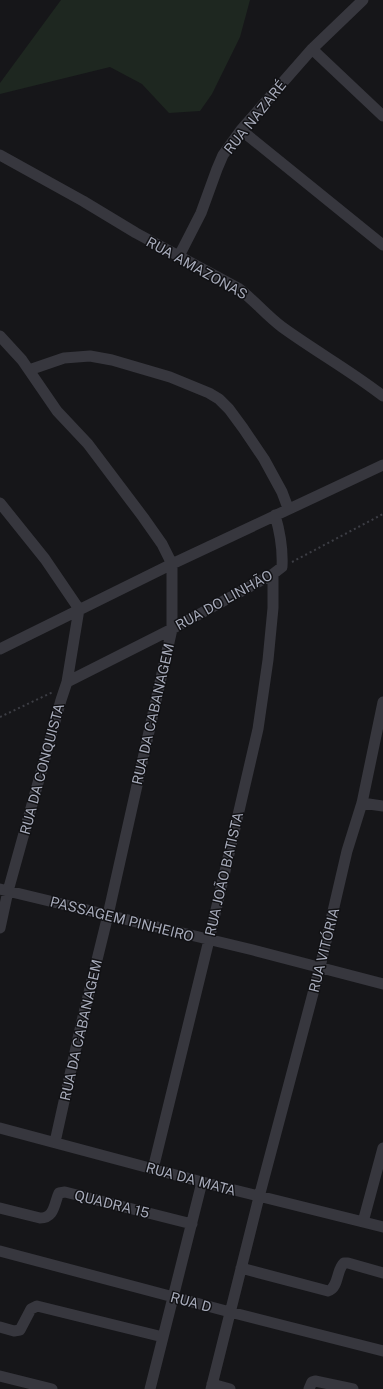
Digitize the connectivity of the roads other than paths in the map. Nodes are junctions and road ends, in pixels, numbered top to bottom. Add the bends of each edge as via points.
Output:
1 (363, 0) edge
2 (312, 49) junction
3 (383, 116) edge
4 (241, 130) junction
5 (0, 155) edge
6 (383, 245) edge
7 (179, 256) junction
8 (0, 336) edge
9 (29, 370) junction
10 (383, 396) edge
11 (383, 465) edge
12 (0, 503) edge
13 (288, 508) junction
14 (275, 515) junction
15 (172, 564) junction
16 (273, 574) junction
17 (79, 609) junction
18 (172, 629) junction
19 (0, 649) edge
20 (67, 682) junction
21 (383, 702) edge
22 (362, 803) junction
23 (383, 806) edge
24 (4, 890) edge
25 (108, 915) junction
26 (0, 928) edge
27 (209, 940) junction
28 (320, 967) junction
29 (383, 984) edge
30 (0, 1128) edge
31 (55, 1142) junction
32 (383, 1148) edge
33 (153, 1169) junction
34 (202, 1182) junction
35 (259, 1197) junction
36 (0, 1208) edge
37 (363, 1222) junction
38 (192, 1224) junction
39 (383, 1227) edge
40 (0, 1251) edge
41 (241, 1268) junction
42 (383, 1273) edge
43 (173, 1297) junction
44 (230, 1312) junction
45 (0, 1327) edge
46 (163, 1337) junction
47 (383, 1351) edge
48 (0, 1376) edge
49 (211, 1387) edge
50 (52, 1389) edge
51 (150, 1389) edge
52 (230, 1389) edge
53 (309, 1389) edge
54 (353, 1389) edge

1 - 2 street, RUA NAZARÉ
2 - 3 street
2 - 4 street, RUA NAZARÉ
4 - 6 street
4 - 7 street, RUA NAZARÉ via 223,156 201,212
5 - 7 street, RUA AMAZONAS
7 - 10 street, RUA AMAZONAS via 247,294 280,326
8 - 9 street, RUA DA CABANAGEM
9 - 13 street via 64,358 90,356 170,377 209,393 229,409 243,428 264,459
9 - 15 street, RUA DA CABANAGEM via 57,411 88,444 151,527
11 - 13 street
12 - 17 street via 45,559
13 - 14 street
14 - 15 street
14 - 16 street, RUA DO LINHÃO via 283,554 282,567
15 - 17 street
15 - 18 street, RUA DA CABANAGEM
16 - 18 street, RUA DO LINHÃO
16 - 27 street, RUA JOÃO BATISTA via 268,660 258,729
17 - 19 street
17 - 20 street, RUA DA CONQUISTA
18 - 20 street, RUA DO LINHÃO
18 - 25 street, RUA DA CABANAGEM
20 - 24 street, RUA DA CONQUISTA
21 - 22 street, RUA VITÓRIA
22 - 23 street
22 - 28 street, RUA VITÓRIA via 347,851
24 - 25 street, PASSAGEM PINHEIRO
24 - 26 street, RUA DA CONQUISTA
25 - 27 street, PASSAGEM PINHEIRO
25 - 31 street, RUA DA CABANAGEM
27 - 28 street, PASSAGEM PINHEIRO
27 - 33 street, RUA JOÃO BATISTA
28 - 29 street, PASSAGEM PINHEIRO
28 - 35 street, RUA VITÓRIA
30 - 31 street, RUA DA MATA
31 - 33 street, RUA DA MATA
32 - 37 street
33 - 34 street, RUA DA MATA
34 - 35 street, RUA DA MATA
34 - 38 street
35 - 37 street, RUA DA MATA
35 - 41 street, RUA VITÓRIA
36 - 38 street, QUADRA 15 via 40,1218 46,1217 52,1213 59,1193 65,1192
37 - 39 street, RUA DA MATA
38 - 43 street
40 - 43 street, RUA D
41 - 42 street via 328,1291 334,1287 340,1267 344,1263
41 - 44 street, RUA VITÓRIA
43 - 44 street, RUA D
43 - 46 street
44 - 47 street, RUA D
44 - 49 street, RUA VITÓRIA
45 - 46 street via 20,1330 31,1309 37,1306
46 - 51 street
48 - 50 street
49 - 52 street
53 - 54 street via 312,1382 319,1381

